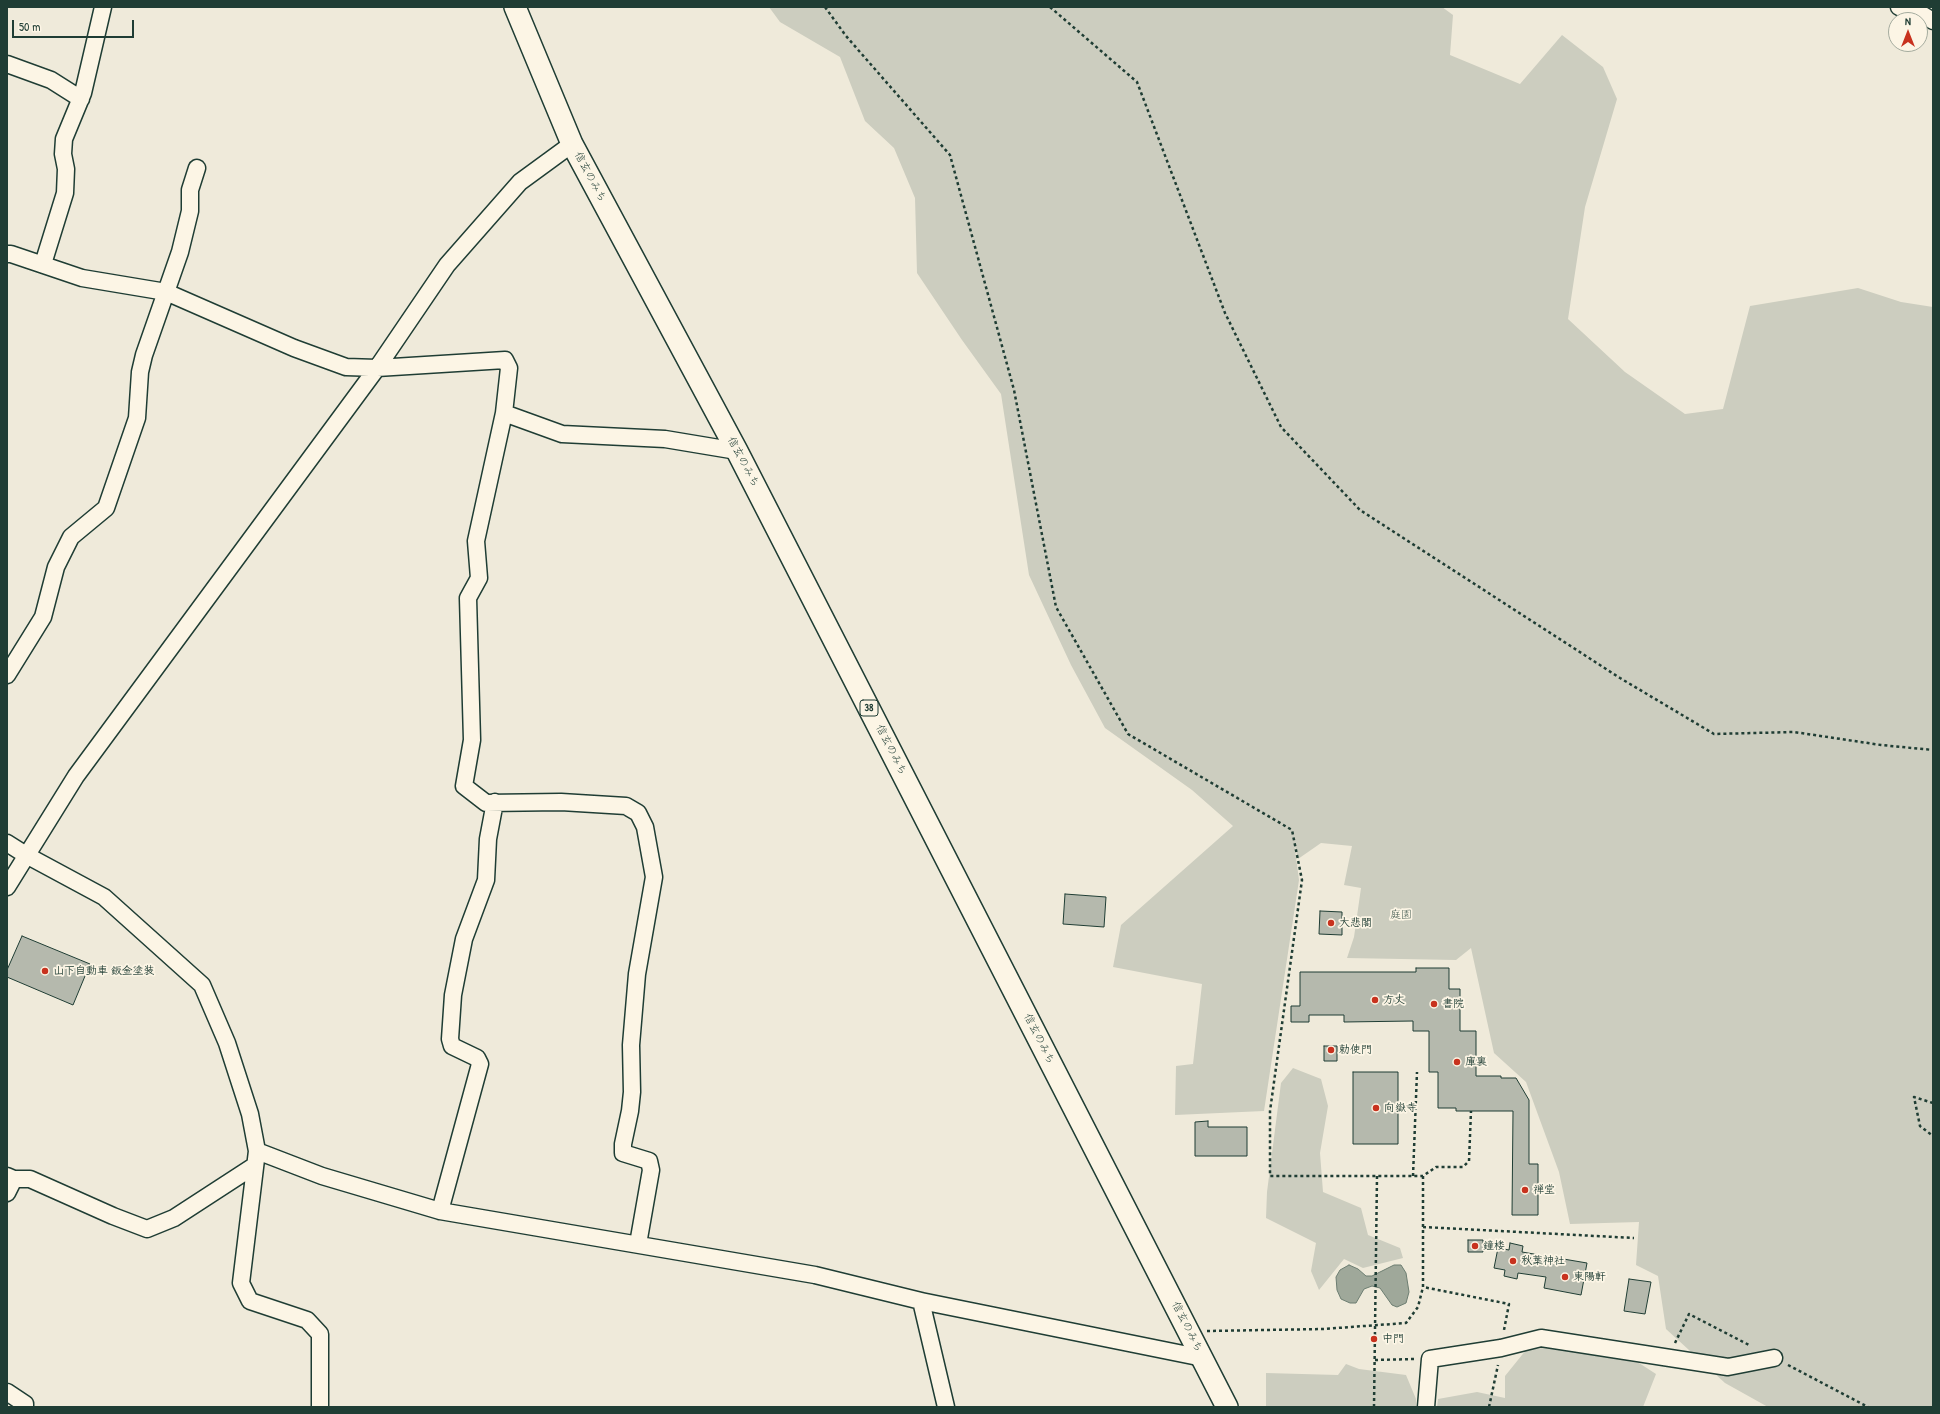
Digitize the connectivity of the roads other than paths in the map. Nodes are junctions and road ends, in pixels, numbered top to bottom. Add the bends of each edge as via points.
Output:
1 (103, 7) edge
2 (515, 7) edge
3 (1899, 7) edge
4 (1933, 21) edge
5 (7, 64) edge
6 (81, 99) junction
7 (572, 144) junction
8 (197, 168) dead end
9 (7, 254) edge
10 (43, 264) junction
11 (166, 292) junction
12 (377, 368) junction
13 (504, 413) junction
14 (737, 451) junction
15 (7, 674) edge
16 (495, 802) junction
17 (7, 843) edge
18 (26, 855) junction
19 (7, 887) edge
20 (255, 1158) junction
21 (11, 1178) edge
22 (7, 1193) edge
23 (440, 1211) junction
24 (638, 1244) junction
25 (921, 1301) junction
26 (1203, 1358) junction
27 (1774, 1358) dead end
28 (7, 1392) edge
29 (25, 1407) edge
30 (320, 1407) edge
31 (946, 1407) edge
32 (1227, 1407) edge
33 (1426, 1407) edge

1 - 6 street
2 - 7 main road, 信玄のみち / 38
3 - 4 street via 1920,13
5 - 6 street via 51,80
6 - 10 street via 64,139 65,193
7 - 12 street via 520,182 447,265
7 - 14 main road, 信玄のみち / 38
8 - 11 street via 190,190 190,211 180,252
9 - 10 street
10 - 11 street via 82,278
11 - 12 street via 346,367
11 - 15 street via 140,372 137,418 106,508 70,537 56,567 44,617
12 - 13 street via 504,360 509,368
12 - 18 street via 76,776
13 - 14 street via 562,434 665,440
13 - 16 street via 476,541 479,578 472,586 468,598 472,740 464,786 486,803
14 - 26 main road, 信玄のみち / 38
16 - 23 street via 488,839 486,880 464,939 453,995 450,1039 452,1046 477,1058 480,1064
16 - 24 street via 561,802 626,806 638,814 645,827 654,877 637,974 631,1045 632,1092 623,1144 623,1153 649,1161 651,1170
17 - 18 street
18 - 19 street
18 - 20 street via 104,898 202,985 227,1043 250,1114
20 - 21 street via 174,1218 147,1229 30,1179
20 - 23 street
20 - 30 street via 241,1283 250,1300 308,1320 320,1334
21 - 22 street
23 - 24 street
24 - 25 street via 815,1275
25 - 26 street
25 - 31 street
26 - 32 main road, 信玄のみち / 38
27 - 33 street via 1728,1367 1541,1338 1501,1348 1430,1359
28 - 29 street via 25,1404

